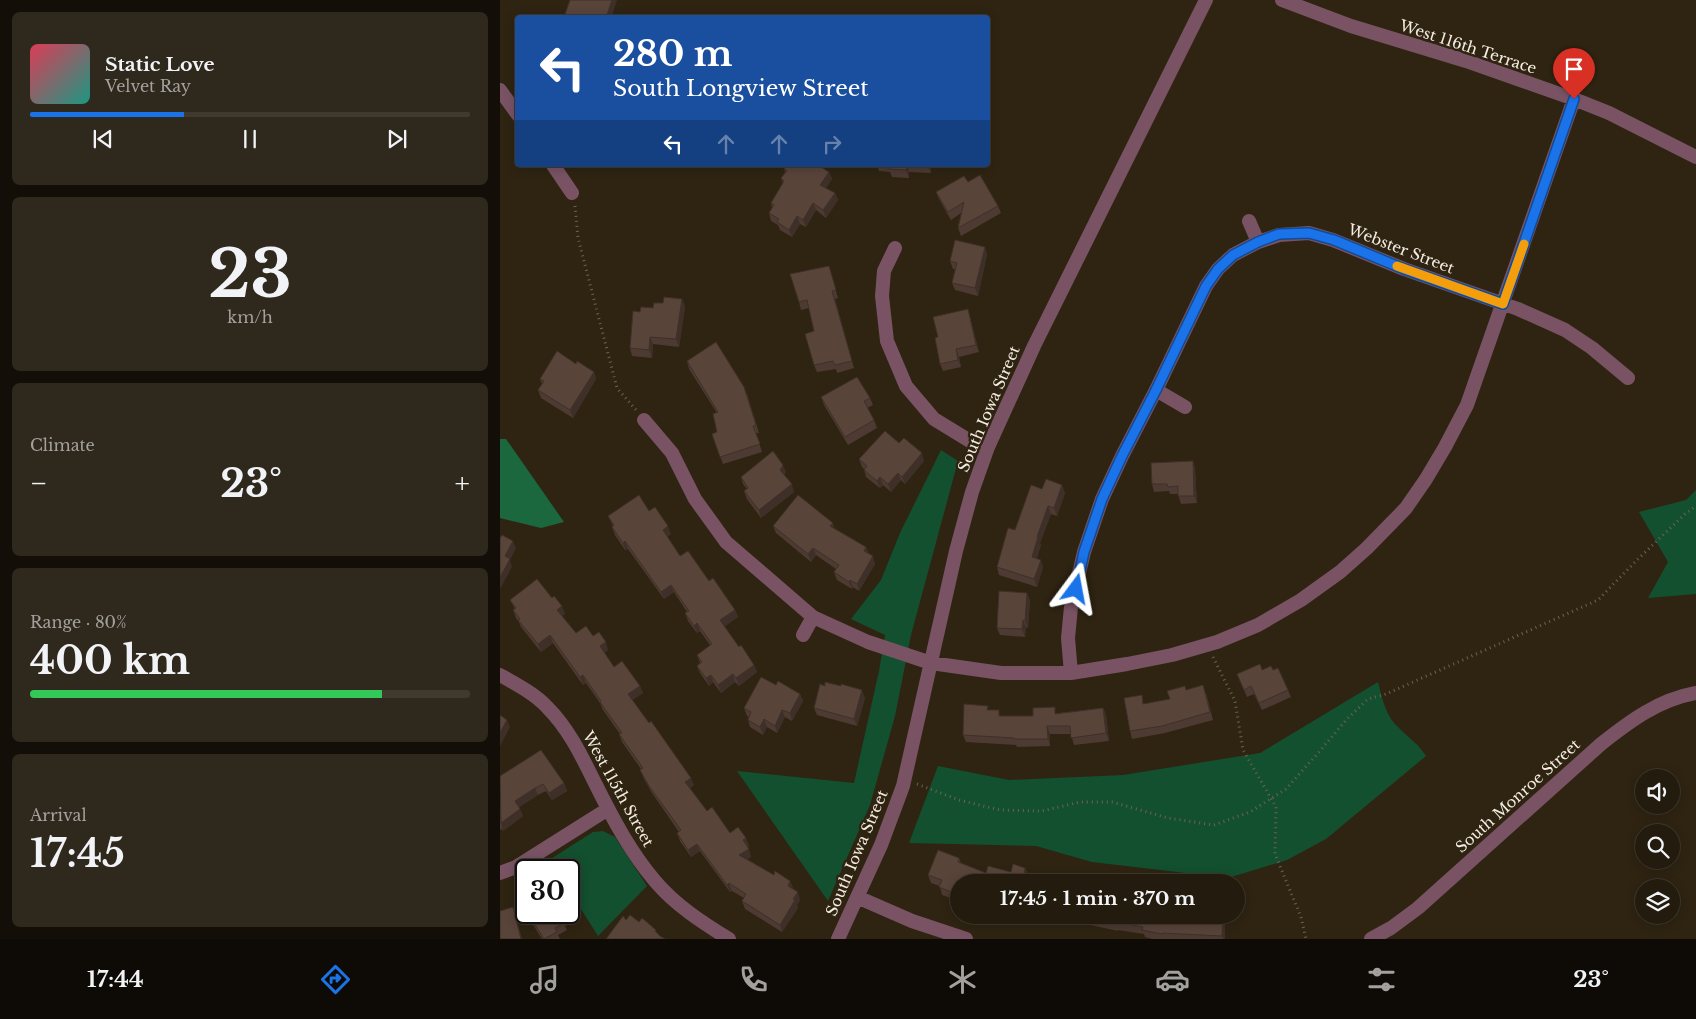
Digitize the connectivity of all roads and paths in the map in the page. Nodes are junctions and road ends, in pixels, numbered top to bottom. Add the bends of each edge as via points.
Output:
1 (1206, 0) edge
2 (1282, 0) edge
3 (500, 90) edge
4 (1574, 99) junction
5 (515, 111) edge
6 (1696, 157) edge
7 (554, 167) edge
8 (572, 193) joint
9 (1249, 221) dead end
10 (1258, 242) junction
11 (895, 248) dead end
12 (1503, 304) junction
13 (1628, 378) dead end
14 (1156, 390) junction
15 (1185, 406) dead end
16 (644, 420) joint
17 (988, 447) junction
18 (1696, 506) edge
19 (813, 617) junction
20 (803, 635) dead end
21 (1213, 656) dead end
22 (931, 663) junction
23 (1071, 673) junction
24 (500, 675) edge
25 (1696, 693) edge
26 (904, 779) junction
27 (1271, 798) junction
28 (608, 809) junction
29 (500, 873) edge
30 (857, 897) junction
31 (729, 939) edge
32 (838, 939) edge
33 (966, 939) edge
34 (1306, 939) edge
35 (1372, 939) edge

1 - 17 street, South Iowa Street via 1034,346
2 - 4 street, West 116th Terrace
3 - 5 street
4 - 6 street, West 116th Terrace via 1610,113
4 - 12 street
7 - 8 street
8 - 16 path via 578,238 617,388
9 - 10 street
10 - 12 street, Webster Street via 1279,234 1309,233
10 - 14 street, Webster Street via 1233,255 1206,286
11 - 17 street via 884,271 882,296 887,341 906,386 934,419 970,441
12 - 13 street, Webster Street via 1565,330
12 - 23 street via 1467,406 1426,479 1406,508 1340,572 1258,625 1217,642 1172,655
14 - 15 street
14 - 23 street, Webster Street via 1102,499 1084,552 1071,607 1068,638
16 - 19 street via 672,453 695,499 726,542
17 - 22 street, South Iowa Street via 956,551
18 - 27 path via 1598,600 1386,694 1368,699 1286,789
19 - 20 street
19 - 22 street via 868,642
21 - 27 path via 1235,701 1242,750
22 - 23 street via 1001,673
22 - 26 street, South Iowa Street
24 - 28 street, West 115th Street via 546,706 557,719 572,738
25 - 35 street, South Monroe Street via 1654,706 1629,722 1418,908
26 - 27 path via 959,800 1000,810 1042,811 1080,802 1112,802 1168,818 1214,825 1250,812
26 - 30 street, South Iowa Street via 881,845
27 - 34 path via 1276,807 1275,854 1302,917
28 - 29 street via 516,867
28 - 31 street, West 115th Street via 655,881 681,907
30 - 32 street, South Iowa Street
30 - 33 street via 912,921

